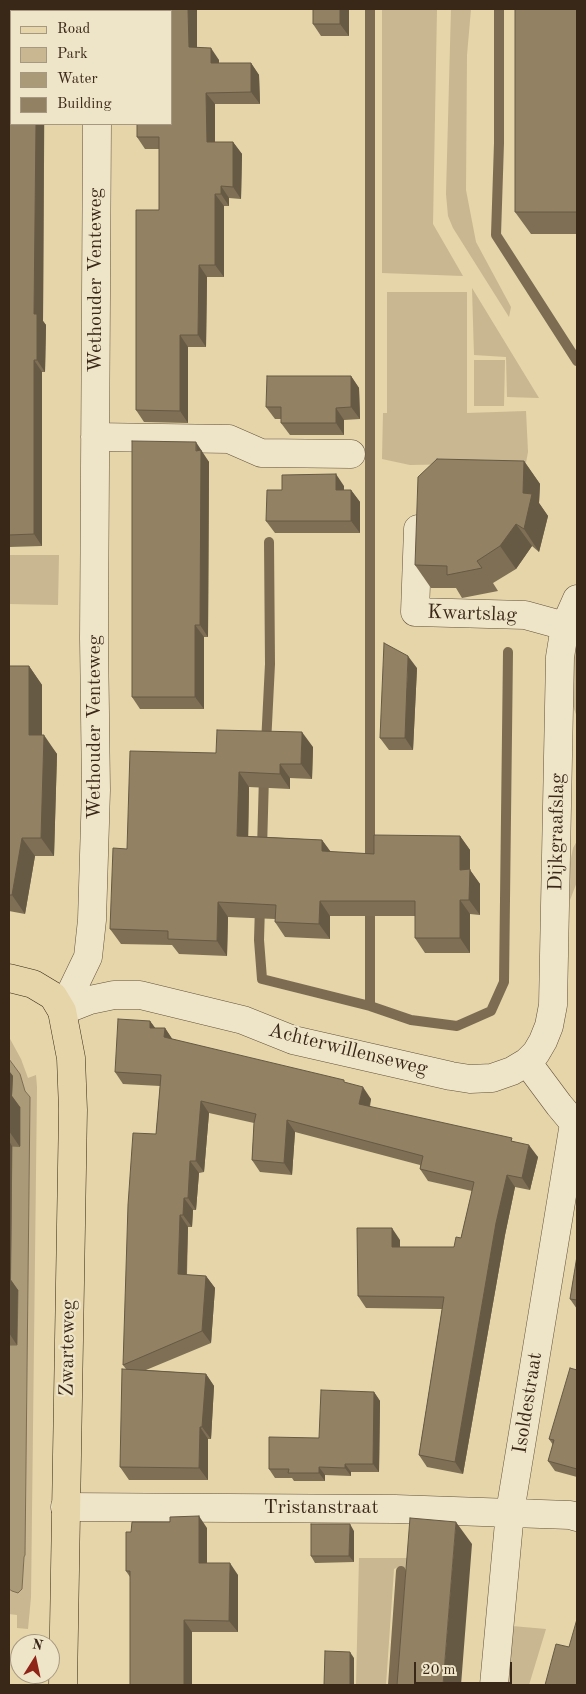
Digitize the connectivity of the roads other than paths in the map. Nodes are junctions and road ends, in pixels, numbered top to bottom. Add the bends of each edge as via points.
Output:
1 (97, 125) edge
2 (95, 437) junction
3 (351, 454) dead end
4 (418, 505) edge
5 (577, 599) edge
6 (564, 626) junction
7 (568, 779) edge
8 (9, 978) edge
9 (62, 1011) junction
10 (527, 1062) junction
11 (576, 1123) edge
12 (65, 1507) junction
13 (510, 1512) junction
14 (577, 1517) edge
15 (63, 1685) edge
16 (494, 1685) edge

1 - 2 street, Wethouder Venteweg
2 - 3 street via 229,440 261,453
2 - 9 street, Wethouder Venteweg via 96,790 92,920 88,957
4 - 6 street, Kwartslag via 415,612 525,615
5 - 6 street, Dijkgraafslag
6 - 7 street, Dijkgraafslag via 560,658
7 - 10 street, Dijkgraafslag via 553,1005 543,1040
8 - 9 main road via 33,984 53,996
9 - 10 street, Achterwillenseweg via 114,995 140,996 242,1020 293,1040 451,1076 492,1078 512,1072
9 - 12 main road, Zwarteweg via 70,1058 73,1110
10 - 11 street
11 - 13 street, Isoldestraat
12 - 13 street, Tristanstraat
12 - 15 main road, Zwarteweg
13 - 14 street, Tristanstraat
13 - 16 street, Isoldestraat

